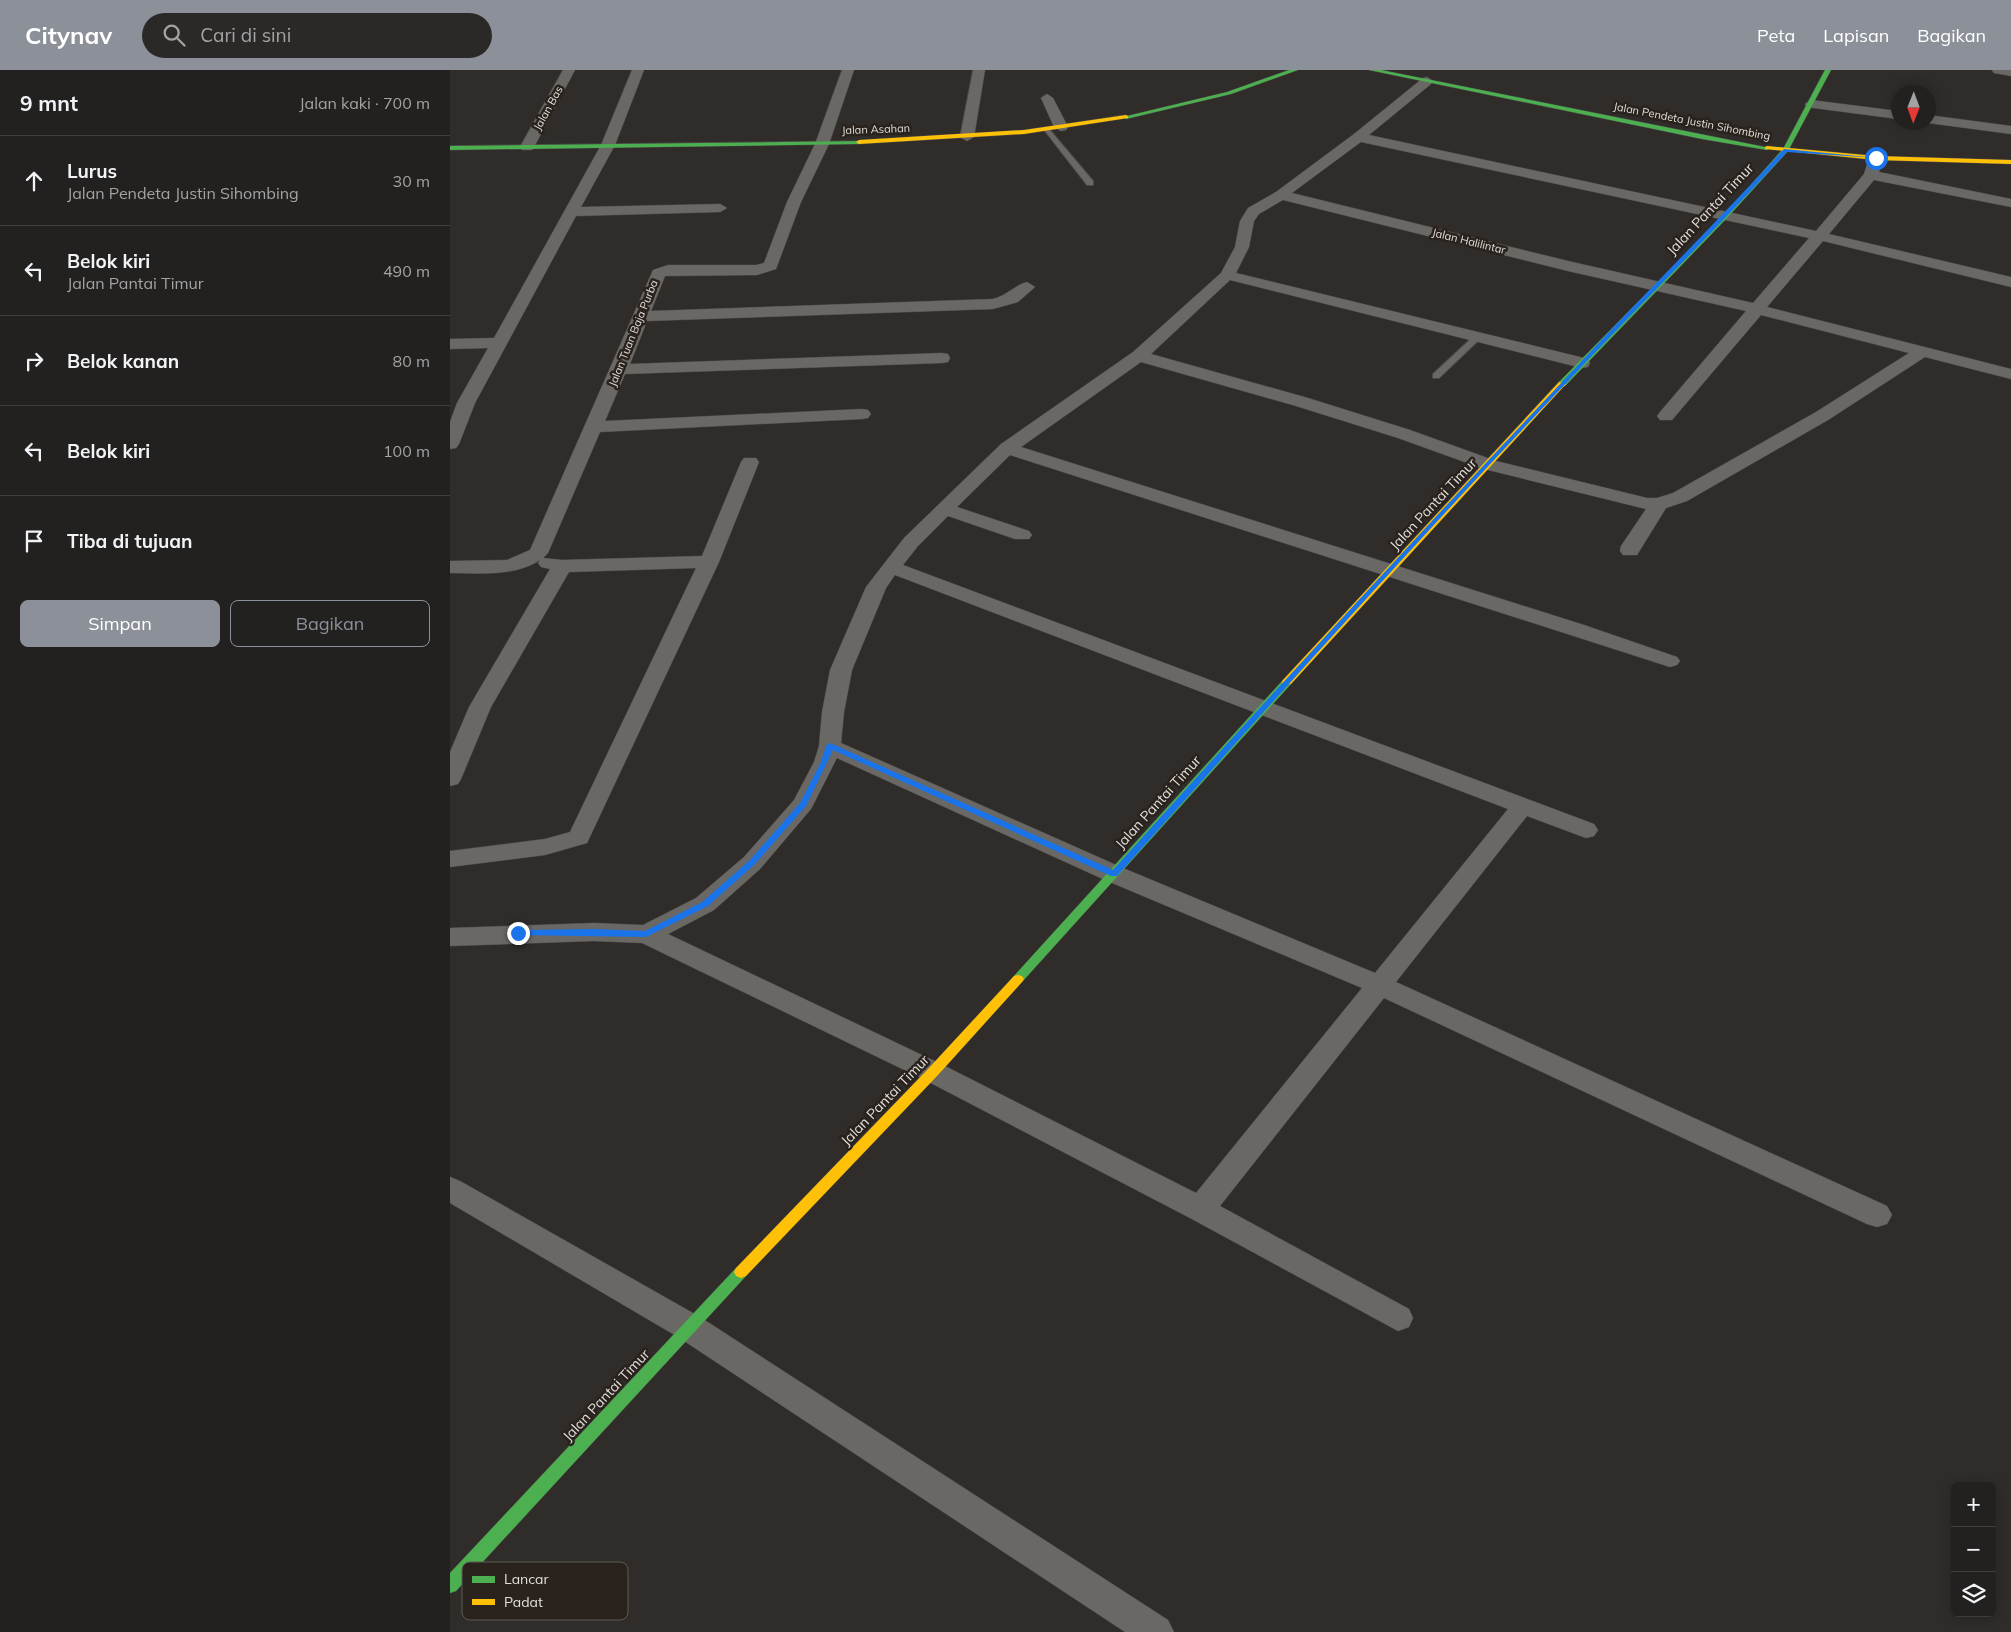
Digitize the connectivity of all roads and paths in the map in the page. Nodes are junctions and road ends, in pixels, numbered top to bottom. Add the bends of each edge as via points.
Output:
1 (569, 70) edge
2 (638, 70) edge
3 (848, 70) edge
4 (979, 70) edge
5 (1295, 70) edge
6 (1372, 70) edge
7 (1828, 70) edge
8 (1998, 70) edge
9 (2011, 72) edge
10 (1427, 81) junction
11 (1047, 98) dead end
12 (1811, 104) junction
13 (1891, 114) edge
14 (1936, 120) edge
15 (1061, 127) junction
16 (1048, 130) junction
17 (2011, 130) edge
18 (968, 137) junction
19 (1359, 137) junction
20 (822, 144) junction
21 (608, 146) junction
22 (527, 147) junction
23 (450, 148) edge
24 (1786, 150) junction
25 (1876, 158) junction
26 (2011, 162) edge
27 (1871, 175) junction
28 (1090, 183) dead end
29 (1281, 195) junction
30 (2011, 203) edge
31 (720, 208) dead end
32 (571, 212) junction
33 (1725, 217) junction
34 (1820, 236) junction
35 (1227, 275) junction
36 (2011, 282) edge
37 (1657, 286) junction
38 (1027, 287) dead end
39 (1757, 308) junction
40 (642, 316) junction
41 (1479, 336) junction
42 (500, 343) junction
43 (450, 344) edge
44 (1922, 352) junction
45 (1139, 356) junction
46 (942, 358) dead end
47 (1582, 363) junction
48 (619, 369) junction
49 (2011, 374) edge
50 (1436, 376) dead end
51 (458, 403) edge
52 (862, 414) dead end
53 (1666, 416) dead end
54 (592, 427) junction
55 (450, 444) edge
56 (1007, 448) junction
57 (750, 462) dead end
58 (1490, 465) junction
59 (1659, 504) junction
60 (945, 509) junction
61 (1022, 535) dead end
62 (1630, 551) dead end
63 (529, 560) junction
64 (710, 562) junction
65 (562, 566) junction
66 (450, 567) edge
67 (891, 567) junction
68 (1390, 572) junction
69 (1670, 661) dead end
70 (1263, 708) junction
71 (830, 746) junction
72 (450, 779) edge
73 (1523, 806) junction
74 (1586, 830) dead end
75 (450, 858) edge
76 (1114, 874) junction
77 (646, 934) junction
78 (450, 937) edge
79 (1379, 985) junction
80 (933, 1072) junction
81 (450, 1189) edge
82 (1200, 1209) junction
83 (1877, 1215) dead end
84 (1398, 1318) dead end
85 (689, 1327) junction
86 (471, 1562) edge
87 (462, 1572) edge
88 (450, 1585) edge
89 (1156, 1632) edge

1 - 22 street, Jalan Bas
2 - 21 street
3 - 20 street
4 - 18 street
5 - 15 street, Jalan Asahan via 1224,94
6 - 10 street, Jalan Pendeta Justin Sihombing
7 - 12 street, Jalan Pantai Timur
8 - 9 street
10 - 19 street
10 - 24 street, Jalan Pendeta Justin Sihombing via 1702,137
11 - 15 street
12 - 13 street
12 - 24 street, Jalan Pantai Timur
14 - 17 street
15 - 16 street, Jalan Asahan
16 - 18 street, Jalan Asahan
16 - 28 lane
18 - 20 street, Jalan Asahan
19 - 29 street
19 - 33 street
20 - 21 street, Jalan Asahan
20 - 40 street, Jalan Tuan Baja Purba via 794,202 771,266 757,270 661,271
21 - 22 street, Jalan Asahan
21 - 32 street
22 - 23 street, Jalan Asahan
24 - 25 street, Jalan Pendeta Justin Sihombing
24 - 33 street, Jalan Pantai Timur
25 - 26 street, Jalan Pendeta Justin Sihombing
25 - 27 street
27 - 30 street
27 - 34 street
29 - 35 street via 1249,216 1242,247
29 - 37 street, Jalan Halilintar
31 - 32 street
32 - 42 street
33 - 34 street
33 - 37 street, Jalan Pantai Timur
34 - 36 street
34 - 39 street
35 - 41 street
35 - 45 street
37 - 39 street, Jalan Halilintar
37 - 47 street, Jalan Pantai Timur
38 - 40 street via 1012,299 993,304
39 - 44 street, Jalan Halilintar
39 - 53 street
40 - 48 street, Jalan Tuan Baja Purba
41 - 47 street
41 - 50 lane
42 - 43 street
42 - 51 street
44 - 49 street, Jalan Halilintar
44 - 59 street via 1814,420 1680,497
45 - 56 street
45 - 58 street via 1302,402
46 - 48 street
47 - 58 street, Jalan Pantai Timur
48 - 54 street, Jalan Tuan Baja Purba
51 - 55 street
52 - 54 street
54 - 63 street, Jalan Tuan Baja Purba via 538,553
56 - 60 street
56 - 68 street
57 - 64 street
58 - 59 street via 1635,503
58 - 68 street, Jalan Pantai Timur
59 - 62 street
60 - 61 street
60 - 67 street via 910,542
63 - 65 street
63 - 66 street via 516,565
64 - 65 street
64 - 75 street via 578,838 545,847
65 - 72 street via 480,707
67 - 70 street
67 - 71 street via 876,587 841,670
68 - 69 street
68 - 70 street, Jalan Pantai Timur
70 - 73 street
70 - 76 street, Jalan Pantai Timur
71 - 76 street
71 - 77 street via 803,804 752,863 705,904
73 - 74 street
73 - 79 street
76 - 79 street
76 - 80 street, Jalan Pantai Timur
77 - 78 street via 594,932
77 - 80 street
79 - 82 street
79 - 83 street
80 - 82 street
80 - 85 street, Jalan Pantai Timur
81 - 85 street
82 - 84 street
85 - 86 street, Jalan Pantai Timur
85 - 89 street
87 - 88 street, Jalan Pantai Timur

